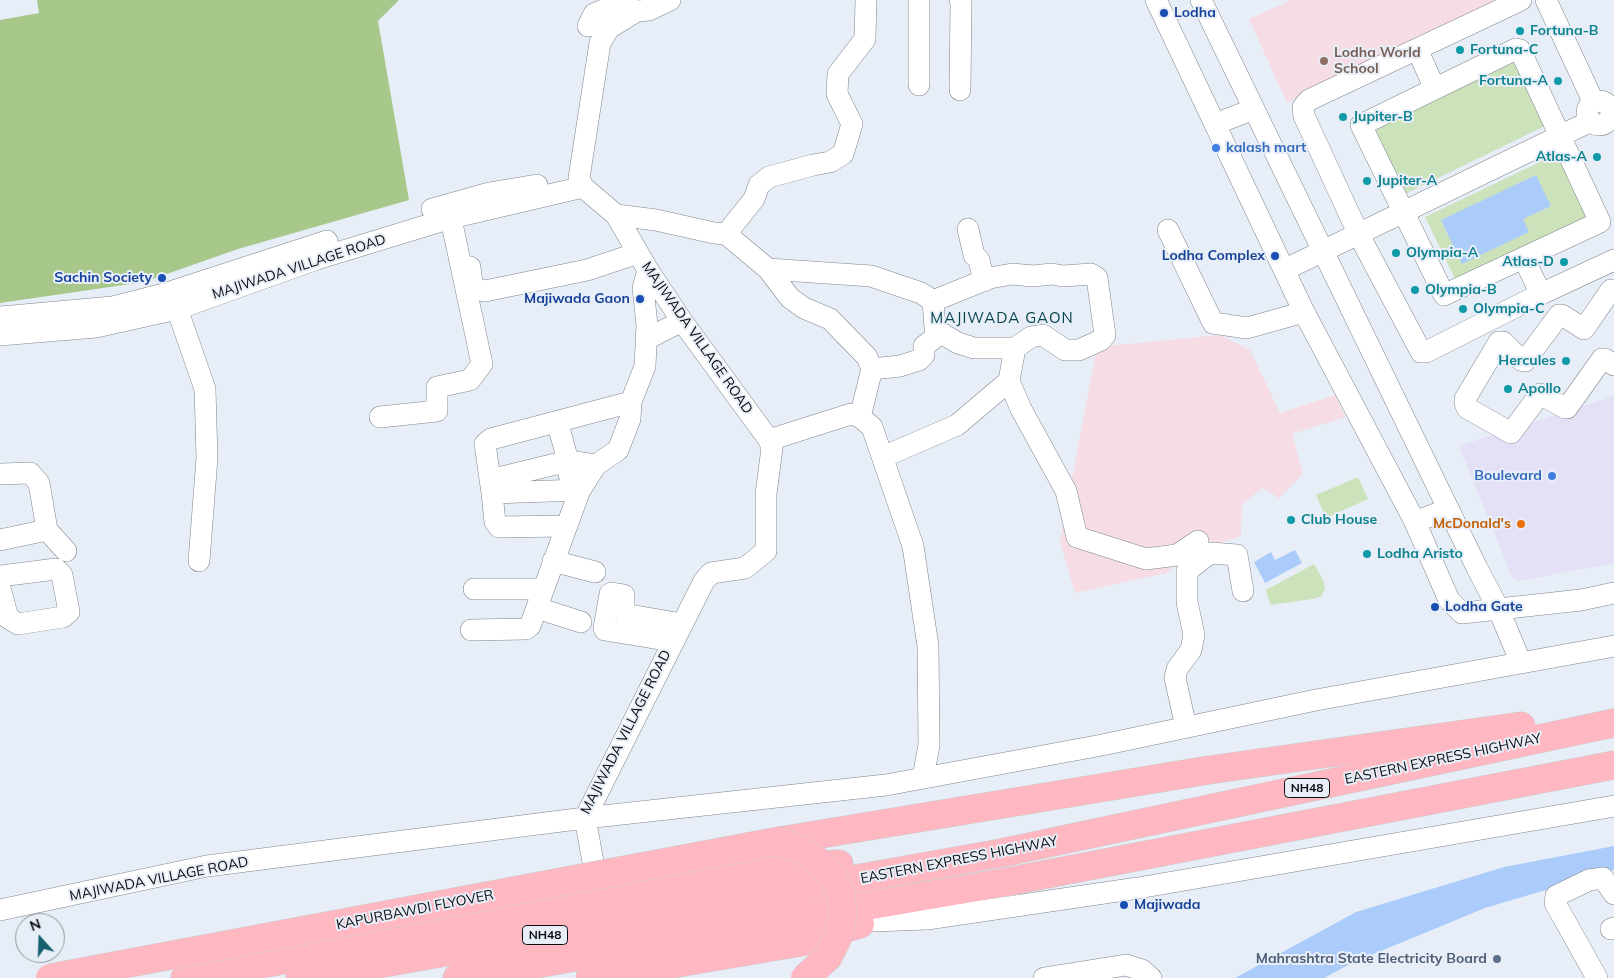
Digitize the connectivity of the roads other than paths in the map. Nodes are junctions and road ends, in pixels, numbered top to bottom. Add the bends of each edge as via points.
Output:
1 (866, 0) edge
2 (919, 0) edge
3 (960, 0) edge
4 (1156, 0) edge
5 (1201, 0) edge
6 (1521, 0) edge
7 (1546, 0) edge
8 (647, 3) edge
9 (596, 17) edge
10 (1417, 49) junction
11 (919, 85) dead end
12 (1435, 88) junction
13 (960, 90) dead end
14 (1254, 109) junction
15 (1605, 113) edge
16 (1215, 124) junction
17 (1560, 136) junction
18 (581, 182) junction
19 (453, 213) junction
20 (1403, 213) junction
21 (616, 215) junction
22 (968, 229) dead end
23 (1168, 230) dead end
24 (726, 234) junction
25 (1359, 235) junction
26 (1323, 252) junction
27 (1524, 259) junction
28 (1614, 260) edge
29 (643, 262) junction
30 (768, 270) junction
31 (1284, 270) junction
32 (984, 281) junction
33 (1614, 290) edge
34 (1541, 294) junction
35 (175, 300) junction
36 (932, 301) junction
37 (1304, 312) junction
38 (114, 315) junction
39 (0, 317) edge
40 (682, 321) junction
41 (940, 333) junction
42 (0, 335) edge
43 (647, 339) junction
44 (1015, 348) junction
45 (1614, 365) edge
46 (872, 369) junction
47 (1009, 380) junction
48 (631, 402) junction
49 (380, 417) dead end
50 (860, 417) junction
51 (559, 428) dead end
52 (769, 440) junction
53 (883, 457) junction
54 (568, 461) junction
55 (596, 465) junction
56 (0, 474) edge
57 (491, 487) junction
58 (576, 490) junction
59 (1448, 509) junction
60 (1415, 522) junction
61 (566, 526) junction
62 (47, 530) junction
63 (0, 540) edge
64 (1198, 541) dead end
65 (66, 551) dead end
66 (199, 561) dead end
67 (553, 561) junction
68 (595, 572) dead end
69 (0, 576) edge
70 (0, 588) edge
71 (474, 589) dead end
72 (1243, 591) dead end
73 (1614, 594) edge
74 (540, 599) junction
75 (1498, 608) junction
76 (582, 622) dead end
77 (471, 630) dead end
78 (668, 635) junction
79 (613, 638) dead end
80 (1614, 646) edge
81 (1521, 663) junction
82 (1601, 726) edge
83 (1186, 727) junction
84 (1614, 765) edge
85 (923, 778) junction
86 (1614, 806) edge
87 (585, 818) junction
88 (779, 841) junction
89 (1000, 853) junction
90 (1006, 882) junction
91 (1614, 894) edge
92 (600, 901) junction
93 (0, 910) edge
94 (874, 921) junction
95 (50, 978) edge
96 (185, 978) edge
97 (300, 978) edge
98 (457, 978) edge
99 (590, 978) edge
100 (805, 978) edge
101 (1044, 978) edge
102 (1151, 978) edge
103 (1597, 978) edge

1 - 24 street via 865,39 838,74 837,94 852,124 842,154 830,162 769,177 759,185 754,199
2 - 11 street
3 - 13 street
4 - 16 street
5 - 14 street
6 - 10 street
7 - 15 street
8 - 9 street
9 - 18 street via 600,43
10 - 12 street
10 - 25 street via 1309,100 1303,107 1304,116
12 - 17 street via 1518,48
12 - 20 street via 1361,125
14 - 16 street
14 - 26 street
15 - 17 street
16 - 31 street
17 - 20 street
17 - 27 street via 1600,221
18 - 19 street, MAJIWADA VILLAGE ROAD
18 - 21 street, MAJIWADA VILLAGE ROAD
19 - 29 street via 472,283 477,289 485,291
19 - 35 street, MAJIWADA VILLAGE ROAD via 316,259
19 - 49 street via 482,364 470,380 437,387 437,411
20 - 25 street
20 - 27 street via 1444,295
21 - 24 street
21 - 29 street, MAJIWADA VILLAGE ROAD
22 - 32 street
23 - 37 street via 1213,323 1247,328
24 - 30 street
25 - 26 street
25 - 34 street via 1421,352
26 - 31 street
26 - 59 street
27 - 34 street
28 - 34 street
29 - 40 street, MAJIWADA VILLAGE ROAD
29 - 43 street
30 - 36 street via 871,276 921,293
30 - 46 street via 790,298 830,319 867,357
31 - 37 street
32 - 36 street
32 - 44 street via 1012,274 1091,274 1097,278 1105,335 1102,340 1079,350 1065,350 1043,336 1037,336
33 - 45 street via 1584,329 1559,315 1525,361 1499,342 1465,399 1466,405 1511,433 1540,394 1567,408 1602,359
35 - 38 street, MAJIWADA VILLAGE ROAD
35 - 66 street via 205,389 207,458
36 - 41 street via 935,328
37 - 60 street
38 - 39 street
38 - 42 street, MAJIWADA VILLAGE ROAD via 96,327
40 - 43 street
40 - 52 street, MAJIWADA VILLAGE ROAD
41 - 44 street via 974,348
41 - 46 street via 924,346 924,355 919,360
43 - 48 street via 645,366
44 - 47 street
46 - 50 street
47 - 53 street via 957,426
47 - 64 street via 1021,409 1066,491 1077,537 1146,559 1177,555
48 - 55 street via 630,419 618,450
48 - 57 street via 492,439 485,444
50 - 52 street via 851,414
50 - 53 street via 872,427
51 - 54 street
52 - 78 street, MAJIWADA VILLAGE ROAD via 772,448 766,494 766,551 745,568 711,574
53 - 85 street via 913,546 928,646 929,745
54 - 55 street
54 - 57 street
54 - 58 street
55 - 58 street
56 - 62 street via 30,473 39,483
57 - 58 street
57 - 61 street via 495,522 499,527
58 - 61 street
59 - 60 street
59 - 75 street
60 - 75 street via 1449,600 1462,613
61 - 67 street
62 - 63 street
62 - 65 street
67 - 68 street
67 - 74 street
69 - 70 street via 56,569 62,575 69,612 63,617 18,624 8,618
71 - 74 street
72 - 83 street via 1237,554 1210,553 1187,571 1194,635 1191,650 1177,669 1175,678
73 - 75 street
74 - 76 street
74 - 77 street via 526,629
75 - 81 street
78 - 79 street
78 - 87 street, MAJIWADA VILLAGE ROAD
80 - 81 street
81 - 83 street
82 - 88 highway, KAPURBAWDI FLYOVER via 1538,723 1209,770
82 - 89 highway, EASTERN EXPRESS HIGHWAY / NH48
83 - 85 street
84 - 90 highway, EASTERN EXPRESS HIGHWAY / NH48
85 - 87 street
86 - 94 street via 1138,888 927,919
87 - 92 street
87 - 93 street, MAJIWADA VILLAGE ROAD via 207,866
88 - 95 highway, KAPURBAWDI FLYOVER, bridge
88 - 100 highway, bridge via 819,862 832,876 841,894 843,915 838,935 828,958
89 - 92 highway via 784,868
89 - 97 highway, EASTERN EXPRESS HIGHWAY / NH48
90 - 94 highway
90 - 98 highway, EASTERN EXPRESS HIGHWAY / NH48
91 - 103 street via 1603,878 1589,880 1556,896 1555,903
92 - 96 highway
94 - 99 highway via 801,942
101 - 102 street via 1126,965 1142,970

